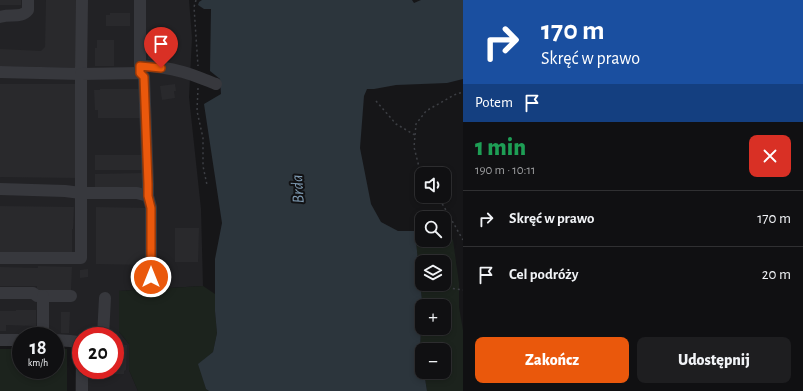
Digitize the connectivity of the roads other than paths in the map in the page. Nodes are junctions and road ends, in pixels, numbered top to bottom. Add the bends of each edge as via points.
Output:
1 (28, 0) edge
2 (82, 0) edge
3 (140, 0) edge
4 (0, 17) edge
5 (140, 70) junction
6 (0, 72) edge
7 (81, 74) junction
8 (216, 84) dead end
9 (0, 190) edge
10 (81, 193) junction
11 (148, 196) junction
12 (0, 258) edge
13 (151, 277) dead end
14 (0, 293) edge
15 (43, 296) junction
16 (70, 296) dead end
17 (105, 298) dead end
18 (43, 327) edge
19 (103, 327) edge
20 (0, 340) edge
21 (12, 340) edge
22 (82, 379) edge
23 (82, 391) edge

1 - 4 lane via 28,10 25,14
2 - 7 lane
3 - 5 lane
5 - 7 lane
5 - 8 lane via 150,66 172,69
5 - 11 lane via 144,77
6 - 7 lane
7 - 10 lane
9 - 10 lane
10 - 11 lane via 137,193
10 - 12 lane via 81,258
11 - 13 lane via 151,208
14 - 15 lane via 33,293
15 - 16 lane
15 - 18 lane
17 - 19 lane
20 - 21 lane
22 - 23 lane

